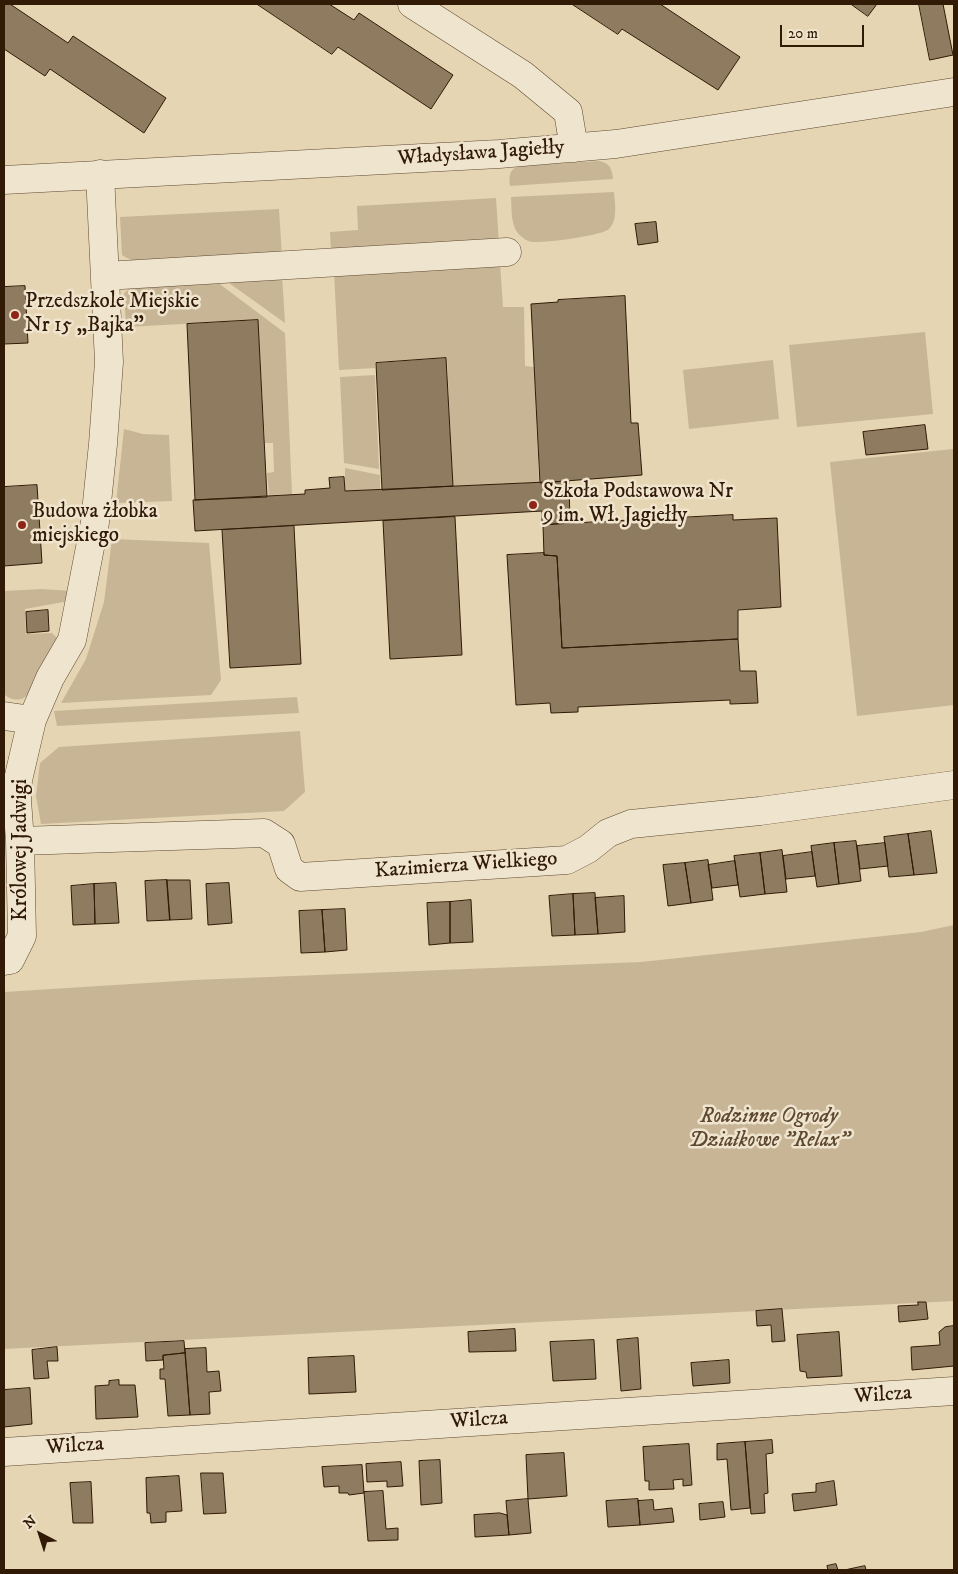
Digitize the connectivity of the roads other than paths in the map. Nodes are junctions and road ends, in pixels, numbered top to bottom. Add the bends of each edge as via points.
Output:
1 (412, 4) edge
2 (954, 92) edge
3 (574, 148) junction
4 (100, 174) junction
5 (4, 180) edge
6 (507, 252) dead end
7 (105, 276) junction
8 (4, 716) edge
9 (32, 720) junction
10 (954, 785) edge
11 (20, 841) junction
12 (4, 961) edge
13 (954, 1391) edge
14 (4, 1452) edge

1 - 3 street via 523,75 568,112
2 - 3 street, Władysława Jagiełły
3 - 4 street, Władysława Jagiełły
4 - 5 street, Władysława Jagiełły
4 - 7 street, Królowej Jadwigi
6 - 7 street
7 - 9 street, Królowej Jadwigi via 109,362 95,522 72,640 50,678
8 - 9 street
9 - 11 street, Królowej Jadwigi via 18,780
10 - 11 street, Kazimierza Wielkiego via 778,809 631,824 608,833 567,860 300,877 289,868 281,844 264,833
11 - 12 street, Królowej Jadwigi via 22,936 10,960
13 - 14 street, Wilcza

